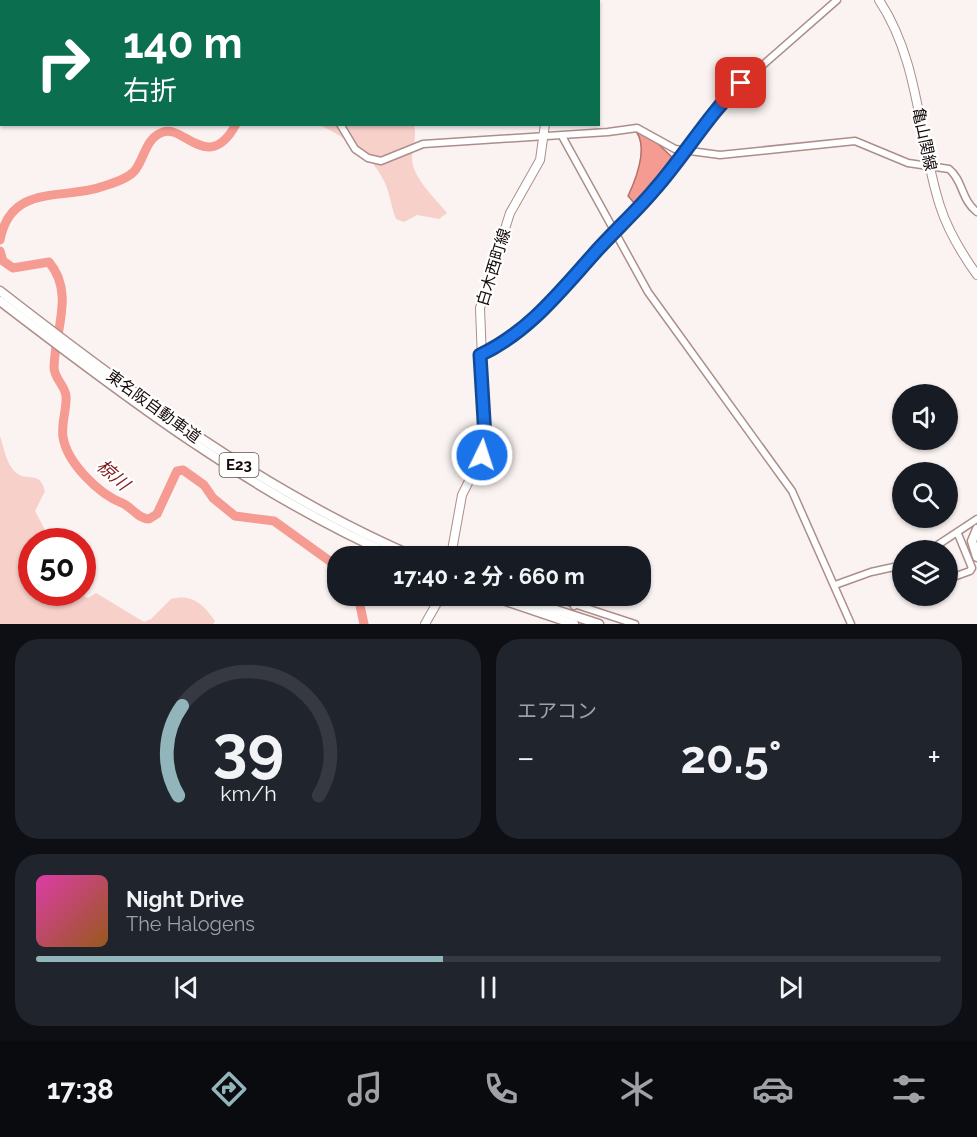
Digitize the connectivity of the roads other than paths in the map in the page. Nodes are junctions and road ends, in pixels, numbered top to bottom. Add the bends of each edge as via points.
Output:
1 (837, 0) edge
2 (879, 0) edge
3 (341, 126) edge
4 (545, 126) edge
5 (562, 135) junction
6 (544, 136) junction
7 (684, 152) junction
8 (930, 166) junction
9 (977, 212) edge
10 (615, 231) junction
11 (977, 275) edge
12 (0, 291) edge
13 (0, 301) edge
14 (34, 322) junction
15 (480, 355) junction
16 (79, 357) junction
17 (977, 519) edge
18 (977, 529) edge
19 (958, 534) junction
20 (948, 540) edge
21 (373, 546) edge
22 (391, 546) edge
23 (454, 546) edge
24 (977, 557) edge
25 (892, 567) edge
26 (958, 575) edge
27 (835, 585) junction
28 (435, 606) edge
29 (520, 606) edge
30 (544, 606) edge
31 (577, 606) edge
32 (425, 624) edge
33 (574, 624) edge
34 (599, 624) edge
35 (635, 624) edge
36 (851, 624) edge

1 - 7 street via 724,99
2 - 8 main road, 亀山関線 via 907,61
3 - 6 street via 352,146 377,160 423,144
4 - 6 main road, 白木西町線
5 - 6 street
5 - 7 street via 638,128
5 - 10 street
6 - 15 main road, 白木西町線 via 535,172 510,213 481,302
7 - 8 street via 720,155 855,141 908,163
7 - 10 street via 654,191
8 - 9 street via 952,172 966,201
8 - 11 main road, 亀山関線 via 945,219
10 - 15 street via 525,328
10 - 27 street via 648,292 792,491
12 - 14 highway, 東名阪自動車道 / E23
13 - 14 highway, 東名阪自動車道 / E23
14 - 16 highway, 東名阪自動車道 / E23
15 - 23 main road, 白木西町線 via 485,437 482,455 462,495
16 - 21 highway, 東名阪自動車道 / E23 via 176,432 250,481
16 - 22 highway, 東名阪自動車道 / E23 via 254,474 329,517
17 - 19 street
18 - 24 highway via 972,545
19 - 20 street
19 - 26 street via 972,570
25 - 27 street
27 - 36 street
28 - 32 main road
29 - 33 highway
30 - 34 highway
31 - 35 street

